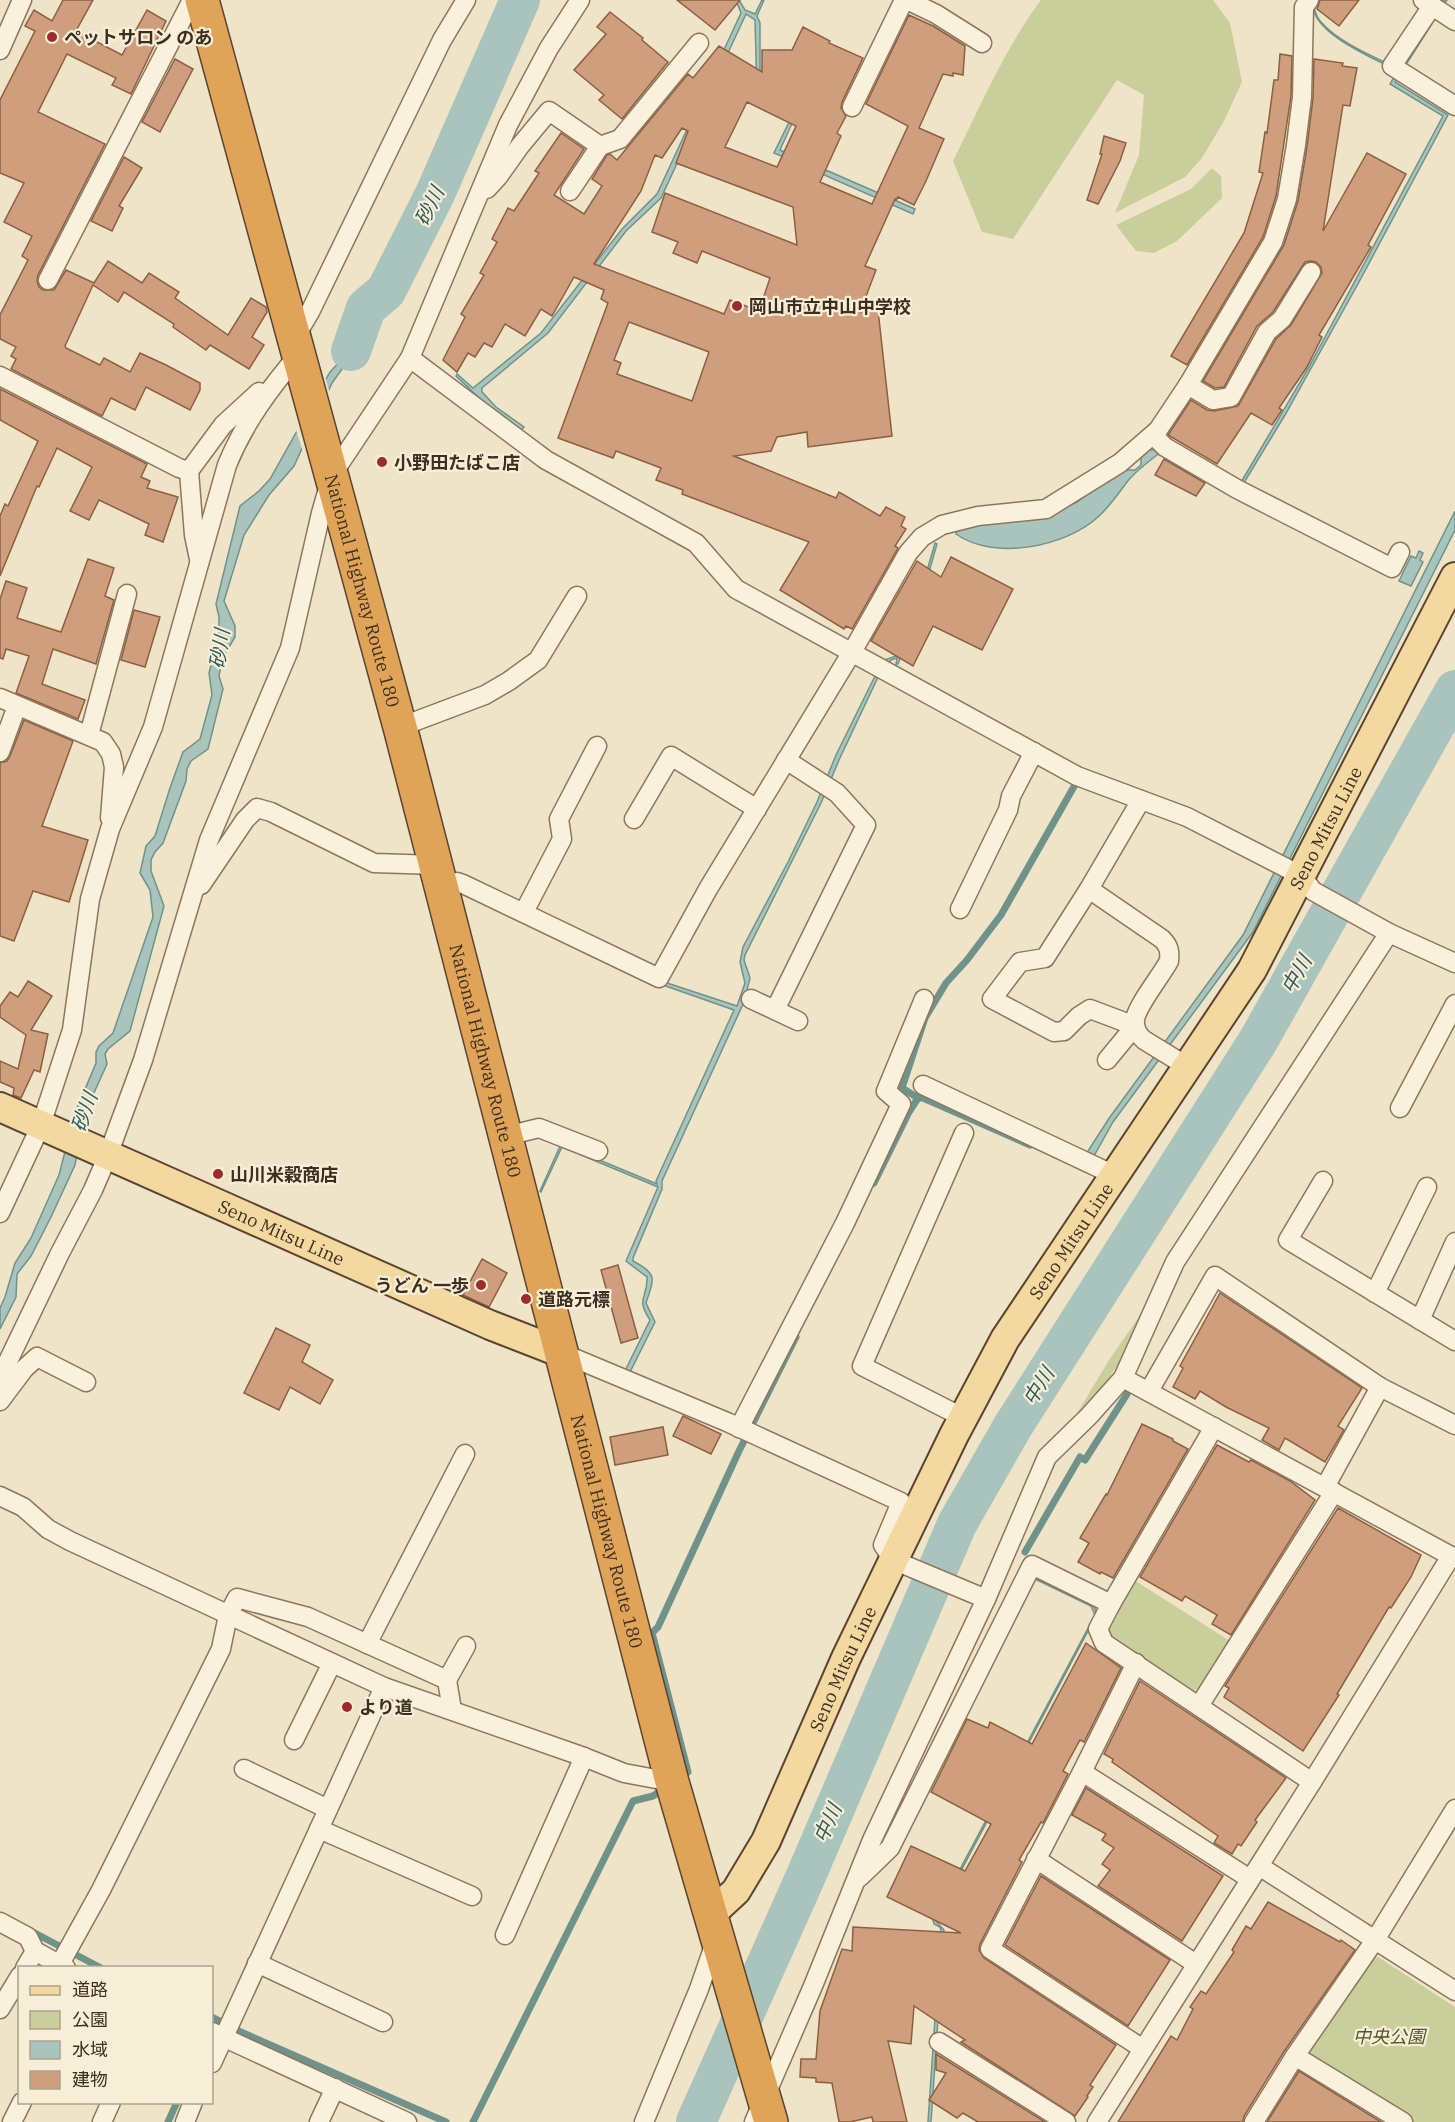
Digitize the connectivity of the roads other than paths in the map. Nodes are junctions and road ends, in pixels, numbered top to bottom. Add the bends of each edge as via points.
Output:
1 (22, 0) edge
2 (192, 0) edge
3 (202, 0) edge
4 (466, 0) edge
5 (580, 0) edge
6 (905, 0) edge
7 (1309, 0) edge
8 (1427, 3) edge
9 (1455, 21) edge
10 (699, 43) dead end
11 (982, 43) dead end
12 (0, 50) edge
13 (1455, 106) edge
14 (852, 108) dead end
15 (600, 146) junction
16 (570, 190) dead end
17 (476, 200) junction
18 (1311, 273) dead end
19 (48, 280) dead end
20 (410, 358) junction
21 (293, 360) junction
22 (0, 376) edge
23 (1188, 385) junction
24 (1153, 435) junction
25 (328, 460) junction
26 (189, 471) junction
27 (1400, 552) dead end
28 (200, 564) junction
29 (1455, 577) edge
30 (127, 594) dead end
31 (577, 596) dead end
32 (852, 652) junction
33 (8, 702) edge
34 (400, 727) junction
35 (89, 735) junction
36 (597, 746) dead end
37 (0, 752) edge
38 (1034, 752) junction
39 (786, 760) junction
40 (1141, 800) junction
41 (757, 809) junction
42 (634, 819) dead end
43 (110, 829) junction
44 (439, 875) junction
45 (1308, 883) junction
46 (1089, 889) junction
47 (190, 901) junction
48 (960, 909) dead end
49 (524, 912) junction
50 (1389, 933) junction
51 (1455, 963) edge
52 (751, 999) dead end
53 (924, 999) dead end
54 (1455, 1004) edge
55 (775, 1010) junction
56 (798, 1021) dead end
57 (1135, 1026) junction
58 (1107, 1060) dead end
59 (1188, 1067) junction
60 (923, 1085) dead end
61 (0, 1107) edge
62 (1400, 1108) dead end
63 (44, 1127) junction
64 (964, 1133) dead end
65 (506, 1136) junction
66 (598, 1150) dead end
67 (104, 1153) junction
68 (1114, 1175) junction
69 (1323, 1181) dead end
70 (1427, 1186) dead end
71 (0, 1213) edge
72 (1455, 1242) edge
73 (1375, 1293) junction
74 (1420, 1320) junction
75 (1455, 1341) edge
76 (562, 1353) junction
77 (0, 1378) edge
78 (1123, 1378) junction
79 (86, 1382) dead end
80 (1380, 1387) junction
81 (1149, 1391) junction
82 (0, 1401) edge
83 (964, 1418) junction
84 (1455, 1425) edge
85 (1214, 1427) junction
86 (746, 1431) junction
87 (465, 1454) dead end
88 (1330, 1489) junction
89 (0, 1496) edge
90 (1453, 1557) edge
91 (898, 1562) junction
92 (983, 1598) junction
93 (1111, 1604) junction
94 (228, 1615) junction
95 (367, 1644) junction
96 (466, 1646) dead end
97 (332, 1663) junction
98 (1136, 1663) junction
99 (447, 1680) junction
100 (384, 1688) junction
101 (1199, 1706) junction
102 (452, 1710) junction
103 (294, 1740) dead end
104 (584, 1757) junction
105 (244, 1769) dead end
106 (1082, 1772) junction
107 (672, 1782) junction
108 (1312, 1782) junction
109 (328, 1809) junction
110 (1455, 1809) edge
111 (319, 1829) junction
112 (1036, 1859) junction
113 (1254, 1873) junction
114 (855, 1882) junction
115 (471, 1896) dead end
116 (0, 1923) edge
117 (505, 1935) dead end
118 (716, 1936) junction
119 (1375, 1940) junction
120 (35, 1951) junction
121 (66, 1957) edge
122 (257, 1963) junction
123 (1196, 1964) junction
124 (26, 1966) edge
125 (18, 1979) edge
126 (1455, 1991) edge
127 (0, 2009) edge
128 (383, 2022) dead end
129 (221, 2030) edge
130 (939, 2042) dead end
131 (1143, 2049) junction
132 (1295, 2056) junction
133 (213, 2058) edge
134 (334, 2088) junction
135 (21, 2104) edge
136 (111, 2104) edge
137 (194, 2104) edge
138 (763, 2115) edge
139 (12, 2122) edge
140 (102, 2122) edge
141 (185, 2122) edge
142 (319, 2122) edge
143 (407, 2122) edge
144 (644, 2122) edge
145 (1066, 2122) edge
146 (1097, 2122) edge
147 (1254, 2122) edge
148 (1402, 2122) edge

1 - 12 street
2 - 19 street
3 - 21 highway, National Highway Route 180
4 - 21 street via 442,40 310,312
5 - 17 street via 508,125
6 - 11 street
6 - 14 street
7 - 23 street via 1304,7 1302,97 1287,199 1273,242
8 - 9 street
8 - 13 street via 1392,66
10 - 15 street via 620,139
15 - 16 street
15 - 17 street via 549,111
17 - 20 street
18 - 23 street via 1282,319 1267,332 1231,397 1212,400
20 - 25 street
20 - 32 street via 546,460 696,543 736,589
21 - 25 highway, National Highway Route 180
21 - 26 street via 223,425
21 - 28 street via 248,421 234,449
22 - 26 street
23 - 24 street
24 - 27 street via 1165,447 1237,489 1392,568
24 - 32 street via 1120,463 1046,508 978,516 942,525 922,537 908,554
25 - 34 highway, National Highway Route 180
25 - 47 street via 321,513 290,648 209,840
26 - 28 street
28 - 43 street via 153,727
29 - 45 main road, Seno Mitsu Line
30 - 35 street
31 - 34 street via 538,660 485,695
32 - 38 street
32 - 39 street
33 - 35 street
33 - 37 street
34 - 44 highway, National Highway Route 180
35 - 43 street via 103,742 114,766
36 - 49 street via 559,819 562,839
38 - 40 street via 1077,776
38 - 48 street
39 - 41 street
39 - 55 street via 837,793 866,825
40 - 45 street via 1186,818
40 - 46 street
41 - 42 street via 671,756
41 - 49 street via 659,978
43 - 63 street via 90,899 72,1030
44 - 47 street via 374,863 256,808
44 - 49 street
44 - 65 highway, National Highway Route 180
45 - 50 street
45 - 59 main road, Seno Mitsu Line
46 - 57 street via 1168,945 1169,961 1138,1011
46 - 57 street via 1045,958 1020,962 992,999 1054,1032 1064,1031 1090,1009
47 - 67 street via 143,1060
50 - 51 street
50 - 78 street via 1175,1262
52 - 55 street
53 - 86 street via 886,1091 901,1104
54 - 62 street
55 - 56 street
57 - 58 street
57 - 59 street via 1144,1040
59 - 68 main road, Seno Mitsu Line
60 - 68 street
61 - 63 main road, Seno Mitsu Line
63 - 67 main road, Seno Mitsu Line
63 - 71 street
64 - 83 street via 862,1366
65 - 66 street via 539,1128
65 - 76 highway, National Highway Route 180
67 - 76 main road, Seno Mitsu Line via 490,1325
67 - 77 street via 93,1190
68 - 83 main road, Seno Mitsu Line via 1005,1339
69 - 73 street via 1288,1240
70 - 73 street
72 - 74 street
73 - 74 street
74 - 75 street
76 - 86 street
76 - 107 highway, National Highway Route 180
78 - 81 street
78 - 92 street via 1047,1457
79 - 82 street via 37,1357
80 - 81 street via 1215,1276
80 - 84 street
80 - 88 street
81 - 85 street
83 - 91 main road, Seno Mitsu Line
85 - 88 street
85 - 93 street
86 - 91 street via 901,1502 883,1545
87 - 95 street
88 - 90 street
88 - 101 street
89 - 94 street via 23,1507 48,1529 70,1541
90 - 108 street
91 - 92 street
91 - 118 main road, Seno Mitsu Line via 846,1658 766,1841 736,1891
92 - 114 street
93 - 98 street via 1098,1629 1104,1643
93 - 114 street via 1032,1565 890,1848
94 - 95 street via 237,1598 308,1617
94 - 97 street
94 - 121 street via 221,1649
95 - 99 street
96 - 99 street
97 - 100 street
97 - 103 street
98 - 101 street
98 - 106 street
99 - 102 street
100 - 102 street
100 - 109 street
101 - 108 street
102 - 104 street
104 - 107 street via 624,1773
104 - 117 street
105 - 109 street
106 - 112 street
106 - 113 street
107 - 118 highway, National Highway Route 180
108 - 113 street
109 - 111 street
110 - 119 street
111 - 115 street
111 - 122 street
112 - 123 street
112 - 131 street via 990,1949
113 - 119 street
113 - 123 street
114 - 138 street
116 - 120 street via 28,1937
118 - 138 highway, National Highway Route 180
118 - 144 street via 699,1989
119 - 126 street
119 - 132 street
120 - 121 street
120 - 124 street
122 - 128 street
122 - 129 street
123 - 131 street
125 - 127 street
129 - 133 street
129 - 134 street
130 - 145 street
131 - 146 street
132 - 147 street
132 - 148 street
134 - 142 street
134 - 143 street
135 - 139 street
136 - 140 street
137 - 141 street

